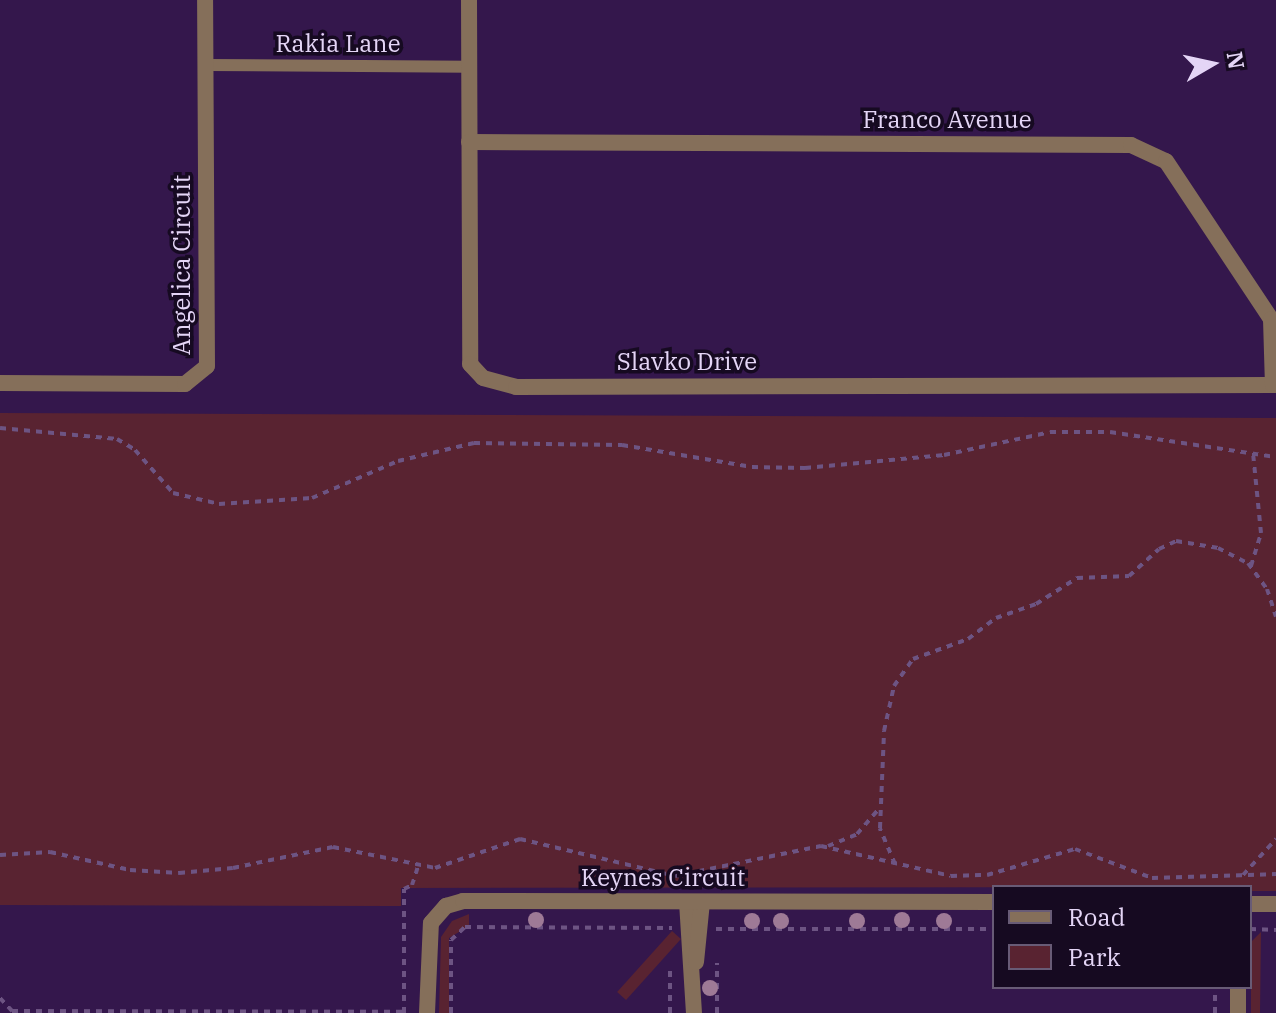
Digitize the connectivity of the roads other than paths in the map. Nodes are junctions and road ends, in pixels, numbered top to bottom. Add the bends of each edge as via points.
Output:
1 (205, 0) edge
2 (469, 0) edge
3 (206, 65) junction
4 (469, 67) junction
5 (469, 142) junction
6 (0, 383) edge
7 (1275, 385) edge
8 (695, 902) junction
9 (992, 902) edge
10 (1252, 904) edge
11 (1276, 904) edge
12 (1238, 989) edge
13 (427, 1013) edge
14 (694, 1013) edge
15 (1238, 1013) edge

1 - 3 street, Angelica Circuit
2 - 4 street, Slavko Drive
3 - 4 lane, Rakia Lane
3 - 6 street, Angelica Circuit via 207,366 185,384
4 - 5 street, Slavko Drive
5 - 7 street, Franco Avenue via 1131,145 1166,161 1271,319
5 - 7 street, Slavko Drive via 470,364 483,378 516,387
8 - 9 street, Keynes Circuit
8 - 13 street, Keynes Circuit via 463,901 446,906 428,934
8 - 14 street via 702,929
10 - 11 street
12 - 15 street

